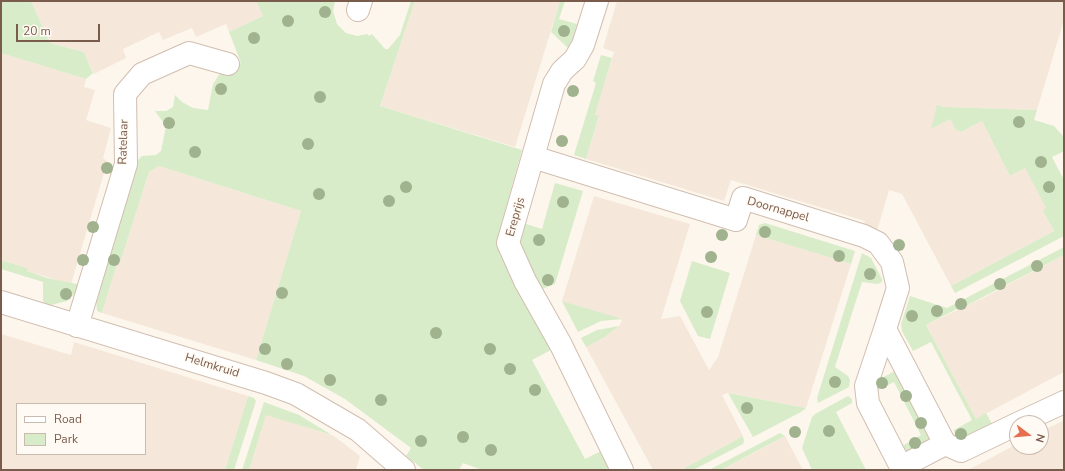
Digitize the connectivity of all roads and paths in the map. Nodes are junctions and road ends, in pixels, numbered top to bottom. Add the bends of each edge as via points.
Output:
1 (597, 1) edge
2 (228, 64) dead end
3 (533, 157) junction
4 (1, 302) edge
5 (77, 326) junction
6 (885, 329) junction
7 (1064, 402) edge
8 (1036, 415) edge
9 (1009, 427) edge
10 (945, 444) junction
11 (382, 462) edge
12 (404, 470) edge
13 (622, 470) edge

1 - 3 street, Ereprijs via 583,45 554,84
2 - 5 street, Ratelaar via 190,53 142,74 125,94 126,164
3 - 6 street, Doornappel via 736,220 742,198 864,236 878,243 892,262 898,288
3 - 13 street, Ereprijs via 508,243
4 - 5 street, Helmkruid
5 - 11 street, Helmkruid via 296,394 358,430
6 - 10 street
6 - 10 street, Doornappel via 866,386 871,410 901,467
7 - 8 street
9 - 10 street via 961,451
11 - 12 street, Helmkruid

